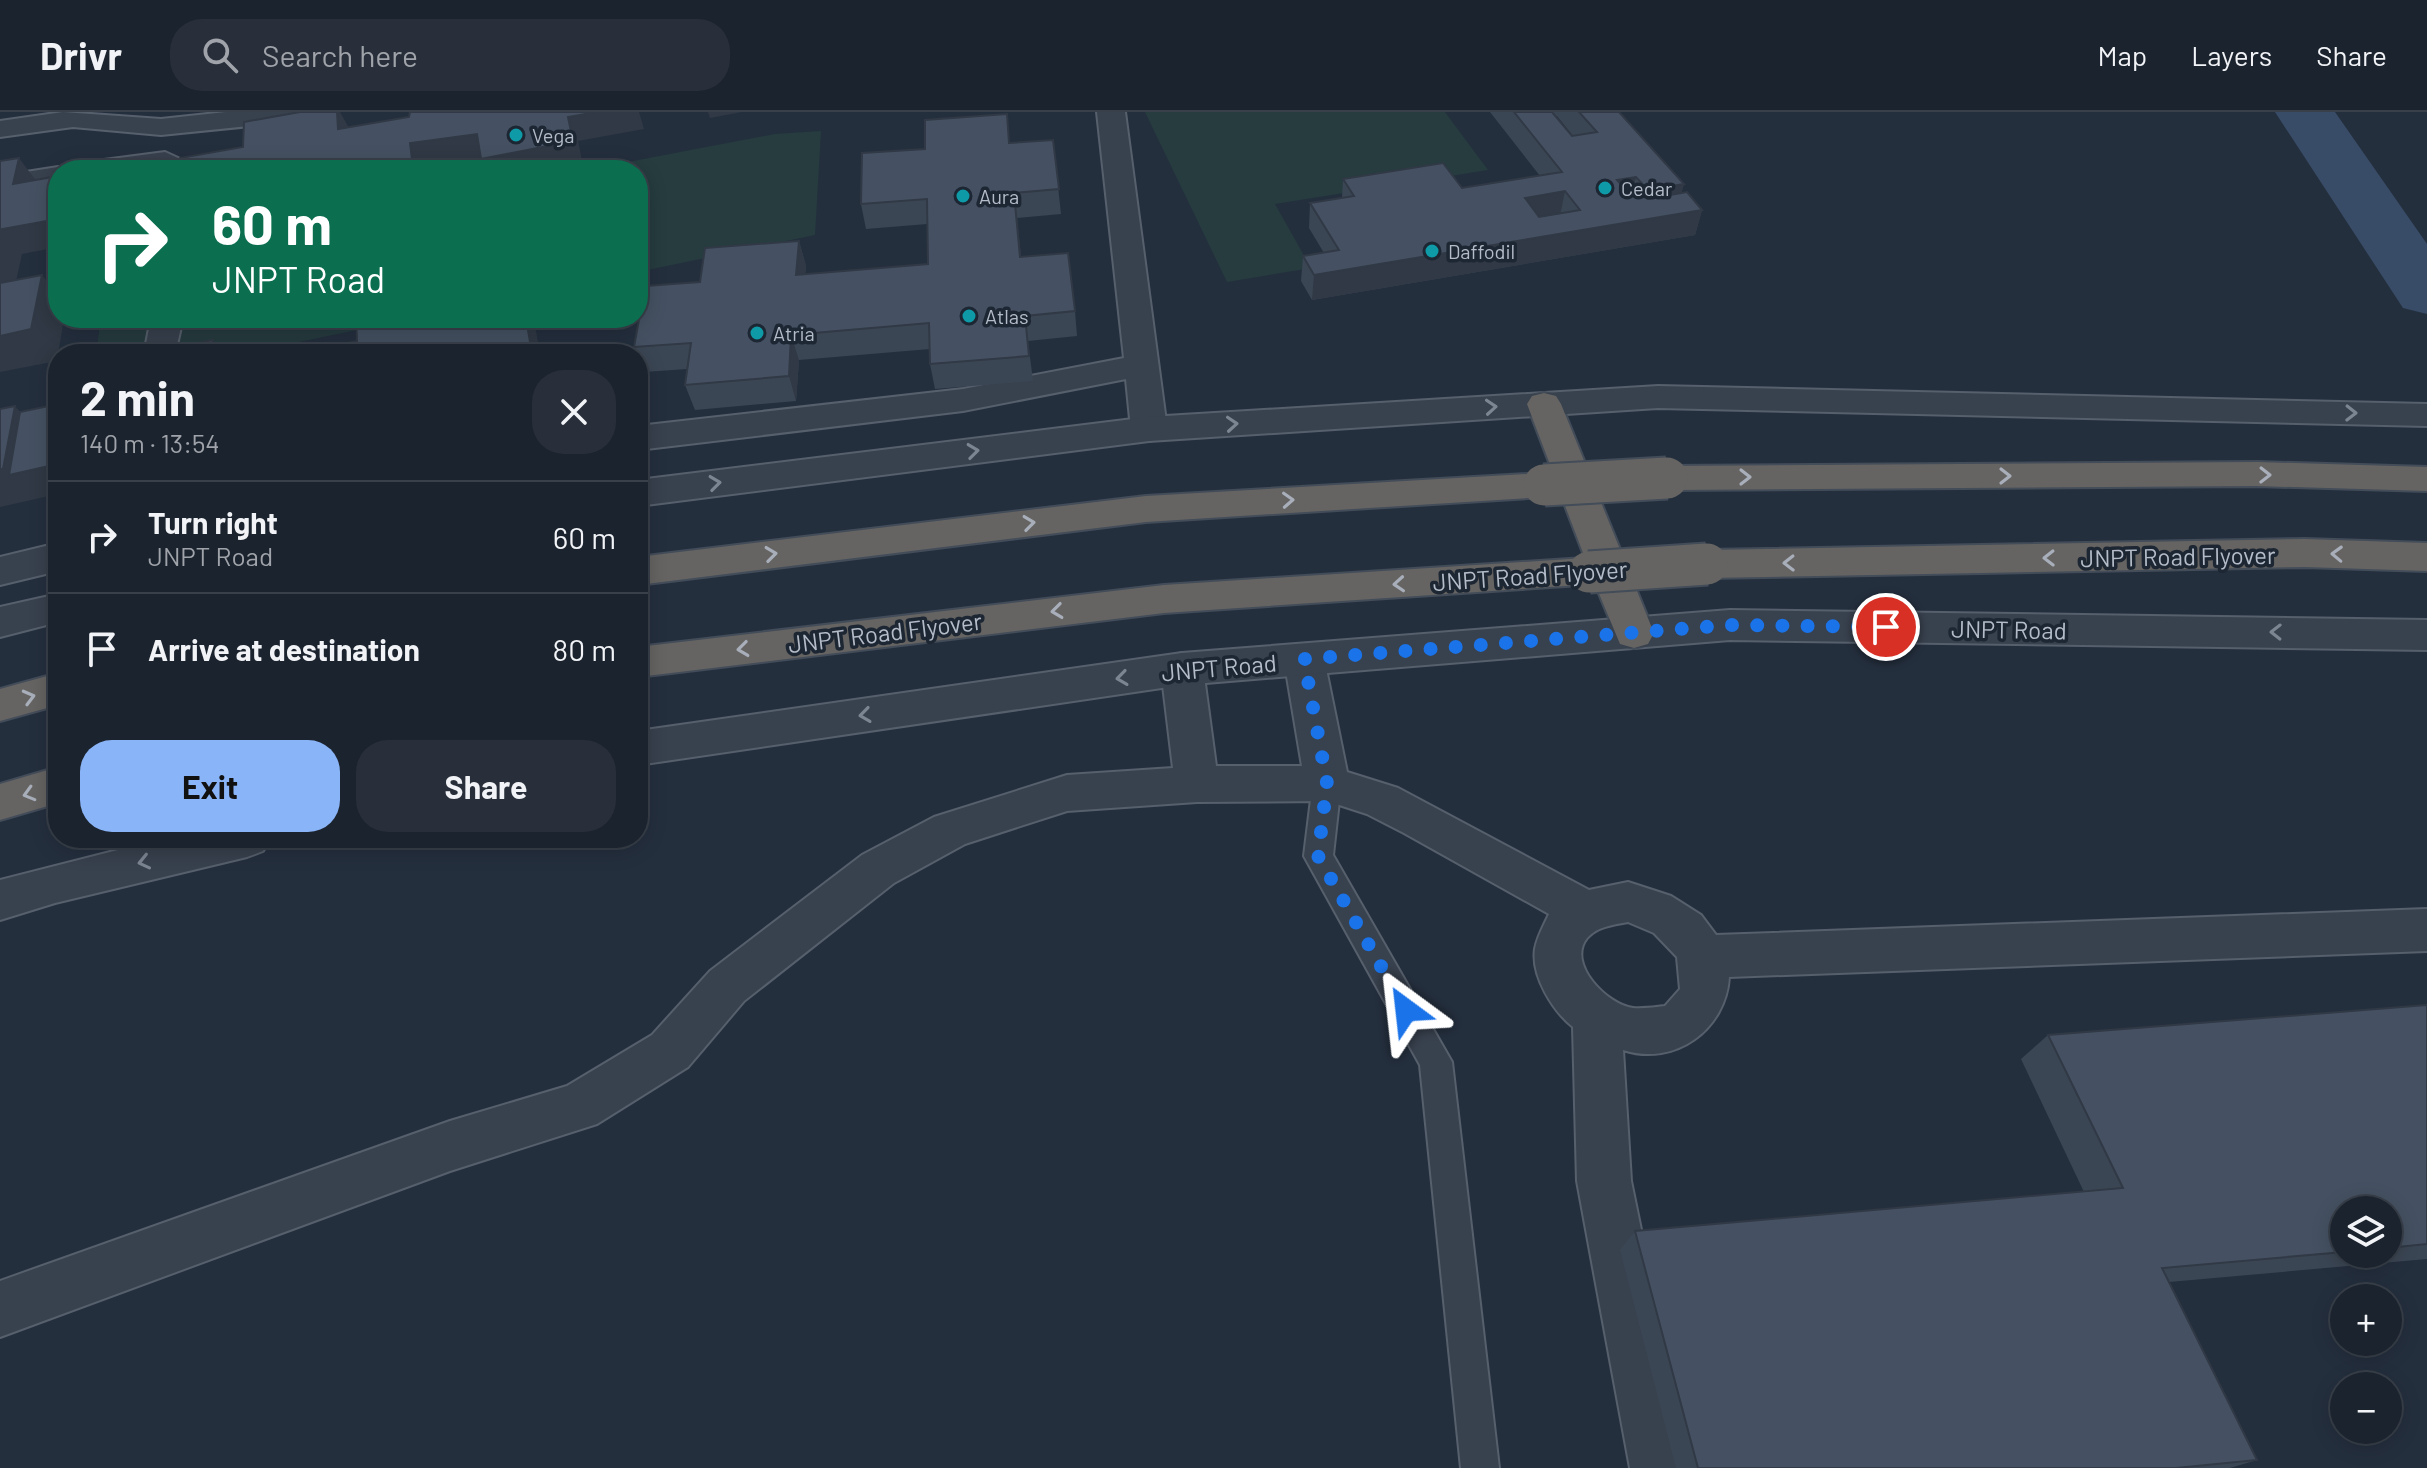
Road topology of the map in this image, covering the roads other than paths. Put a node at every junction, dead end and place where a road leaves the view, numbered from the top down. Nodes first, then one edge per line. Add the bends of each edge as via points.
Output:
1 (309, 112) edge
2 (1111, 112) edge
3 (101, 122) junction
4 (0, 129) edge
5 (0, 151) edge
6 (48, 178) edge
7 (0, 185) edge
8 (1142, 365) junction
9 (1544, 404) junction
10 (2427, 415) edge
11 (1149, 429) junction
12 (648, 437) edge
13 (2427, 479) edge
14 (648, 492) edge
15 (2421, 557) edge
16 (48, 559) edge
17 (648, 570) edge
18 (0, 571) edge
19 (48, 610) edge
20 (0, 622) edge
21 (1634, 633) junction
22 (2427, 635) edge
23 (1304, 659) junction
24 (648, 661) edge
25 (1182, 669) junction
26 (48, 692) edge
27 (0, 705) edge
28 (648, 747) edge
29 (1327, 783) junction
30 (1197, 784) junction
31 (48, 788) edge
32 (0, 802) edge
33 (204, 848) edge
34 (0, 900) edge
35 (1584, 910) junction
36 (2427, 930) edge
37 (1703, 957) junction
38 (1597, 1018) junction
39 (0, 1309) edge
40 (1480, 1468) edge
41 (1660, 1468) edge

1 - 3 street via 161,127
2 - 8 street
3 - 4 street via 73,119
3 - 5 street
6 - 7 street
8 - 11 street
8 - 12 street via 963,400
9 -> 10 street via 1658,397
11 -> 9 street
9 - 21 highway
14 -> 11 street
17 -> 13 highway, bridge via 1146,509 1667,478
15 -> 24 highway, JNPT Road Flyover, bridge via 2305,553 1707,564 1164,599
16 - 18 street
19 - 20 street
22 -> 21 street, JNPT Road via 1730,625
21 - 23 street, JNPT Road
23 - 25 street, JNPT Road
23 - 29 street
25 -> 28 street, JNPT Road
25 - 30 street
27 -> 26 highway
29 - 30 street
29 - 35 street via 1382,801
29 - 40 lane via 1318,856 1436,1062
30 - 39 street via 1067,793 950,830 878,869 727,986 670,1051 579,1107 450,1146
31 -> 32 highway
33 -> 34 street
35 - 37 street via 1616,902 1652,908 1674,920
35 - 38 street via 1559,940 1557,961 1577,1002
36 - 37 street
37 - 38 street via 1707,979 1702,999 1690,1016 1671,1027 1647,1032 1621,1029
38 - 41 street via 1604,1181

